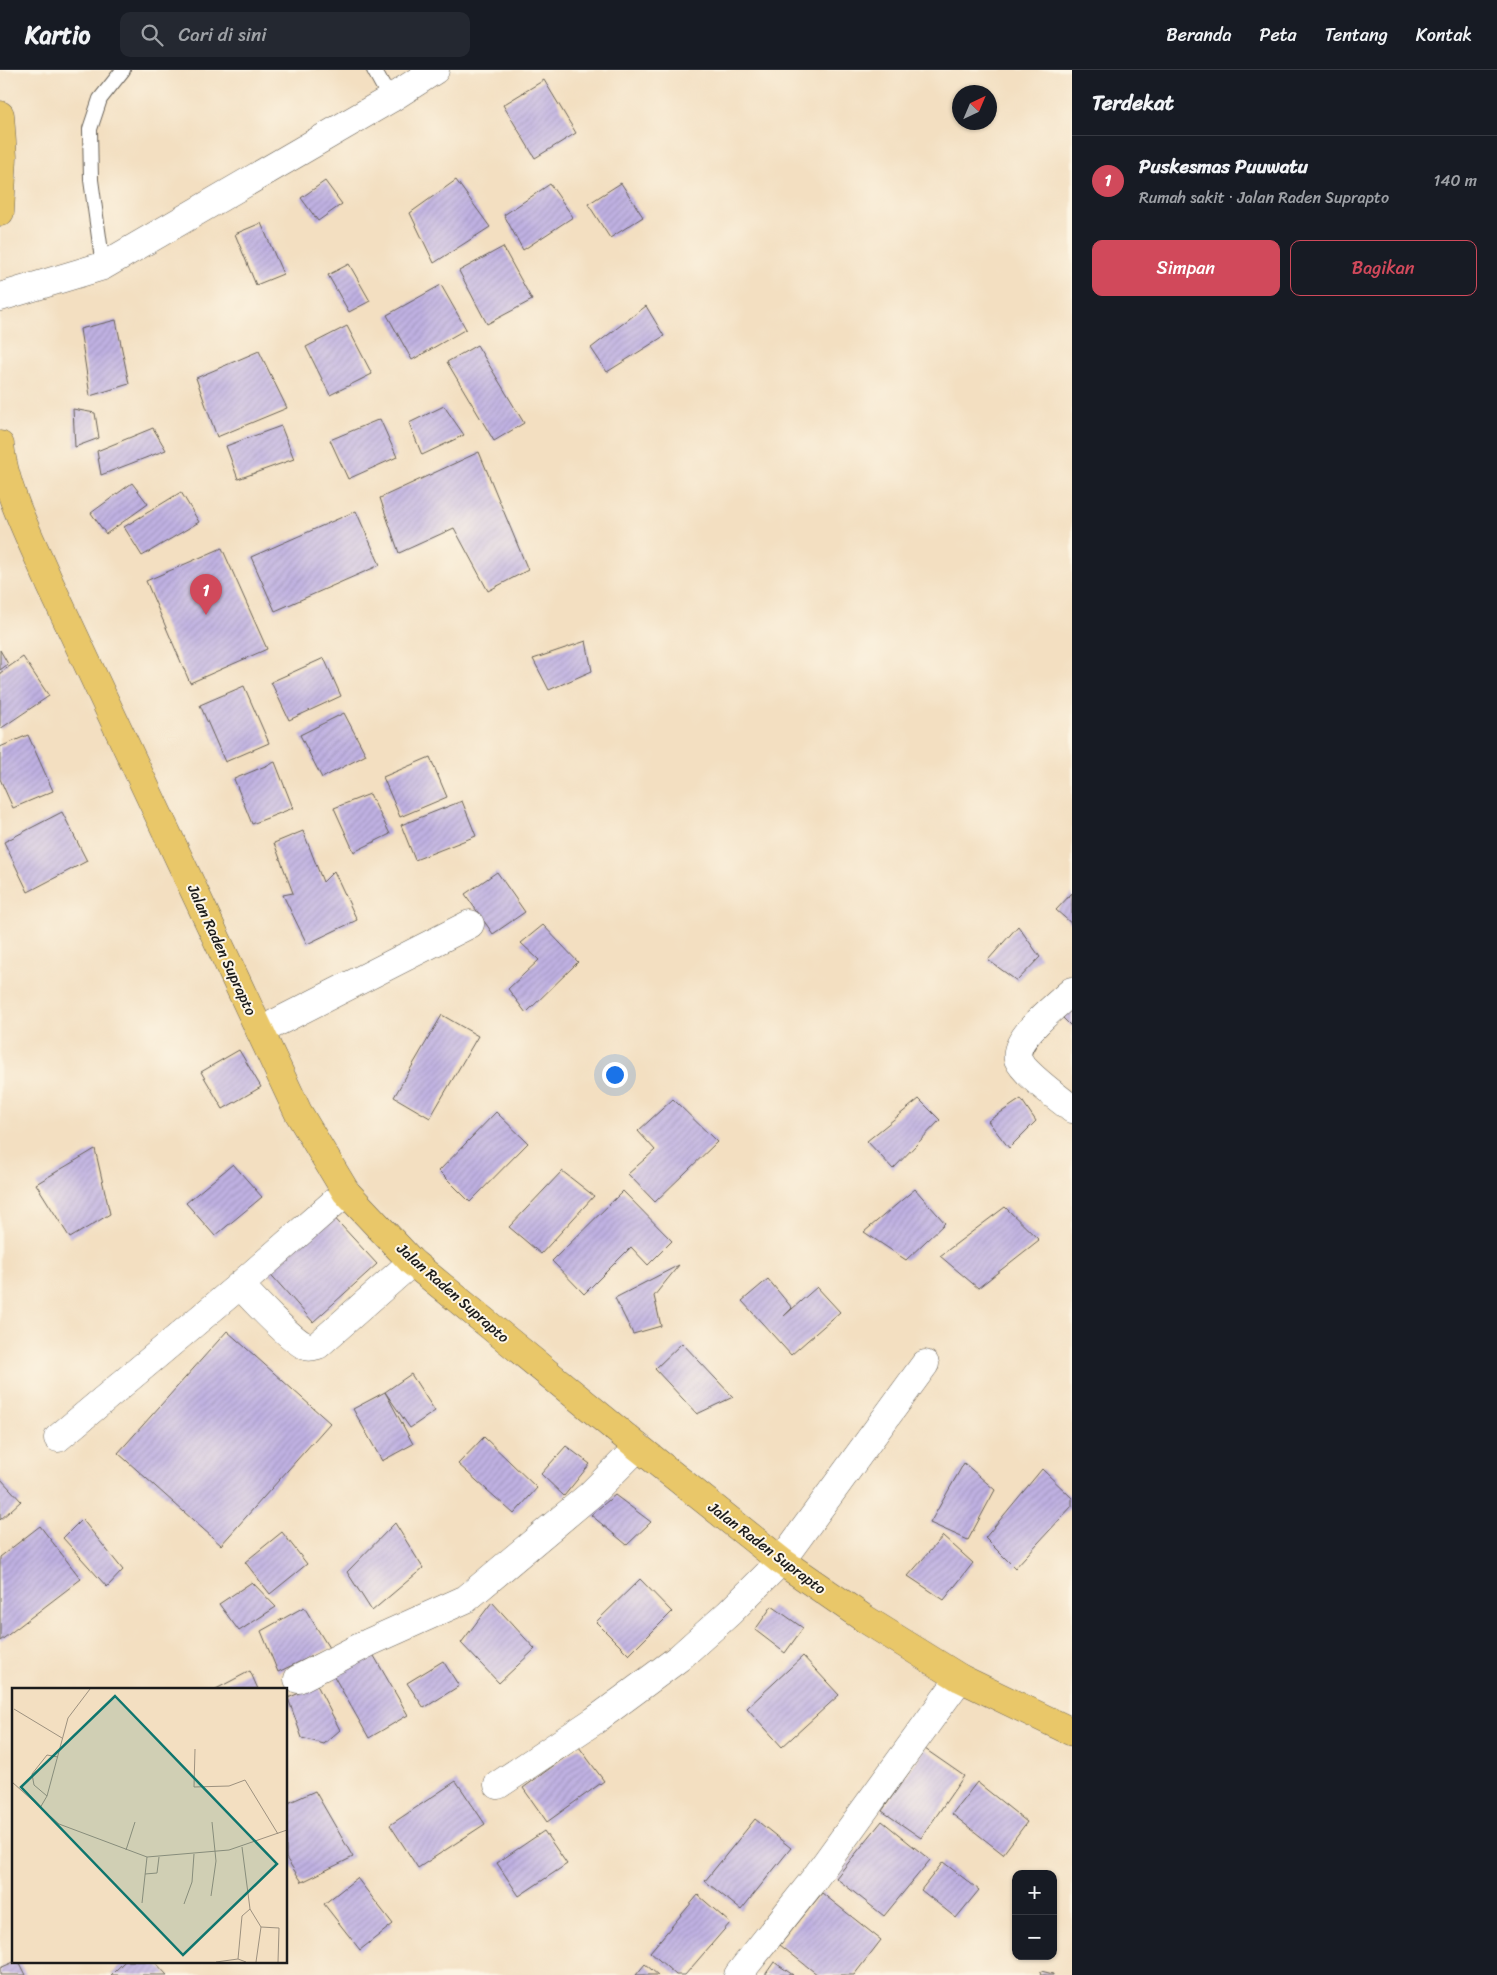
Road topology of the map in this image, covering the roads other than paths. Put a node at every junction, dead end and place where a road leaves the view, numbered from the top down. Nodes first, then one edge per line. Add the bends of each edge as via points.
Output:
1 (123, 70) edge
2 (374, 70) edge
3 (434, 70) edge
4 (390, 99) junction
5 (0, 114) edge
6 (0, 212) edge
7 (102, 266) junction
8 (0, 297) edge
9 (0, 445) edge
10 (470, 924) dead end
11 (1072, 991) edge
12 (260, 1031) junction
13 (1072, 1109) edge
14 (346, 1192) junction
15 (412, 1262) junction
16 (240, 1285) junction
17 (925, 1364) dead end
18 (58, 1438) dead end
19 (638, 1447) junction
20 (781, 1561) junction
21 (960, 1678) junction
22 (298, 1679) dead end
23 (1072, 1732) edge
24 (498, 1785) dead end
25 (738, 1975) edge

1 - 7 lane via 100,99 90,128 91,180
2 - 4 lane
3 - 4 street
4 - 7 street
5 - 6 highway via 3,157
7 - 8 street
9 - 12 highway, Jalan Raden Suprapto via 16,504 50,584
10 - 12 street
11 - 13 street via 1032,1028 1018,1046 1018,1057 1025,1069
12 - 14 highway, Jalan Raden Suprapto via 298,1112
14 - 15 highway, Jalan Raden Suprapto
14 - 16 street
15 - 16 street via 318,1346 312,1347 295,1339
15 - 19 highway, Jalan Raden Suprapto
16 - 18 street
17 - 20 street
19 - 20 highway, Jalan Raden Suprapto
19 - 22 street via 590,1495 466,1599
20 - 21 highway, Jalan Raden Suprapto via 865,1619
20 - 24 street via 679,1658
21 - 23 highway, Jalan Raden Suprapto
21 - 25 street via 812,1882

